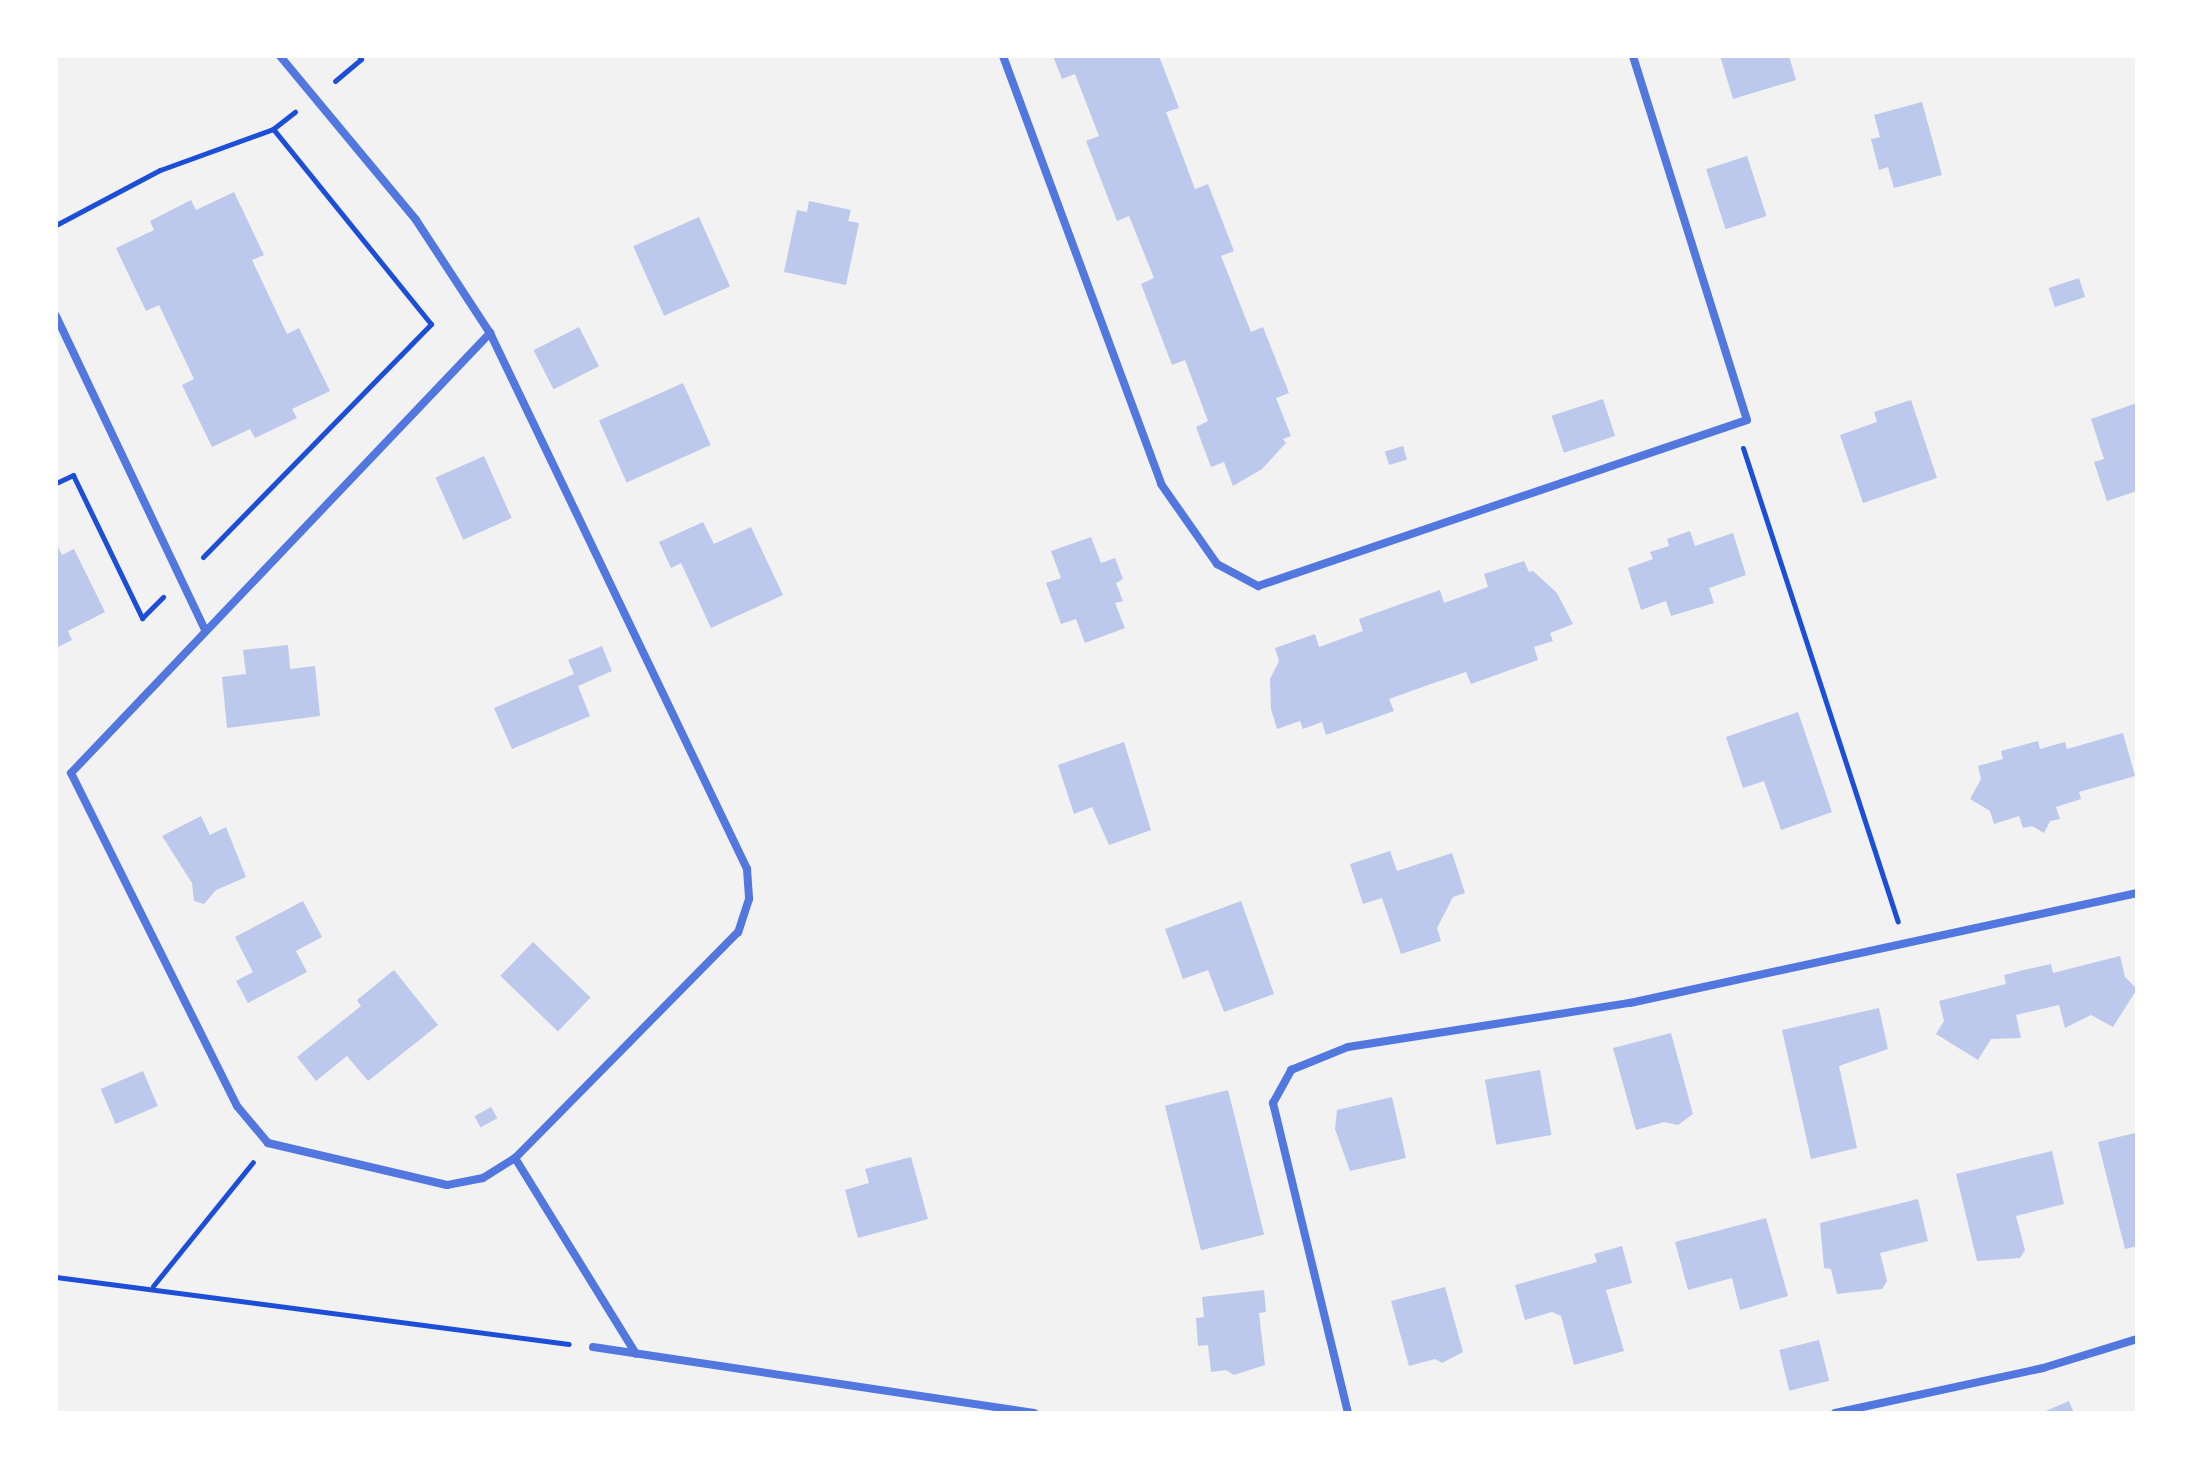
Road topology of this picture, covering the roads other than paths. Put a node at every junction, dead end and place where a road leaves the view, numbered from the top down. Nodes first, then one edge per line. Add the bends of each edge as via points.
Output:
1 (280, 56) edge
2 (1003, 56) edge
3 (1633, 56) edge
4 (56, 316) edge
5 (490, 333) junction
6 (205, 630) junction
7 (2137, 893) edge
8 (515, 1158) junction
9 (2137, 1339) edge
10 (593, 1347) road end
11 (636, 1354) junction
12 (1034, 1413) edge
13 (1348, 1413) edge
14 (1835, 1413) edge

1 - 5 street via 416,220
2 - 3 street via 1161,484 1217,564 1258,586 1747,420
4 - 6 street
5 - 6 street
5 - 8 street via 737,842 747,869 749,899 738,932
6 - 8 street via 71,773 237,1106 268,1143 447,1185 483,1178
7 - 13 street via 1630,1003 1348,1047 1291,1070 1273,1103
8 - 11 street
9 - 14 street via 2043,1368
10 - 11 street
11 - 12 street

